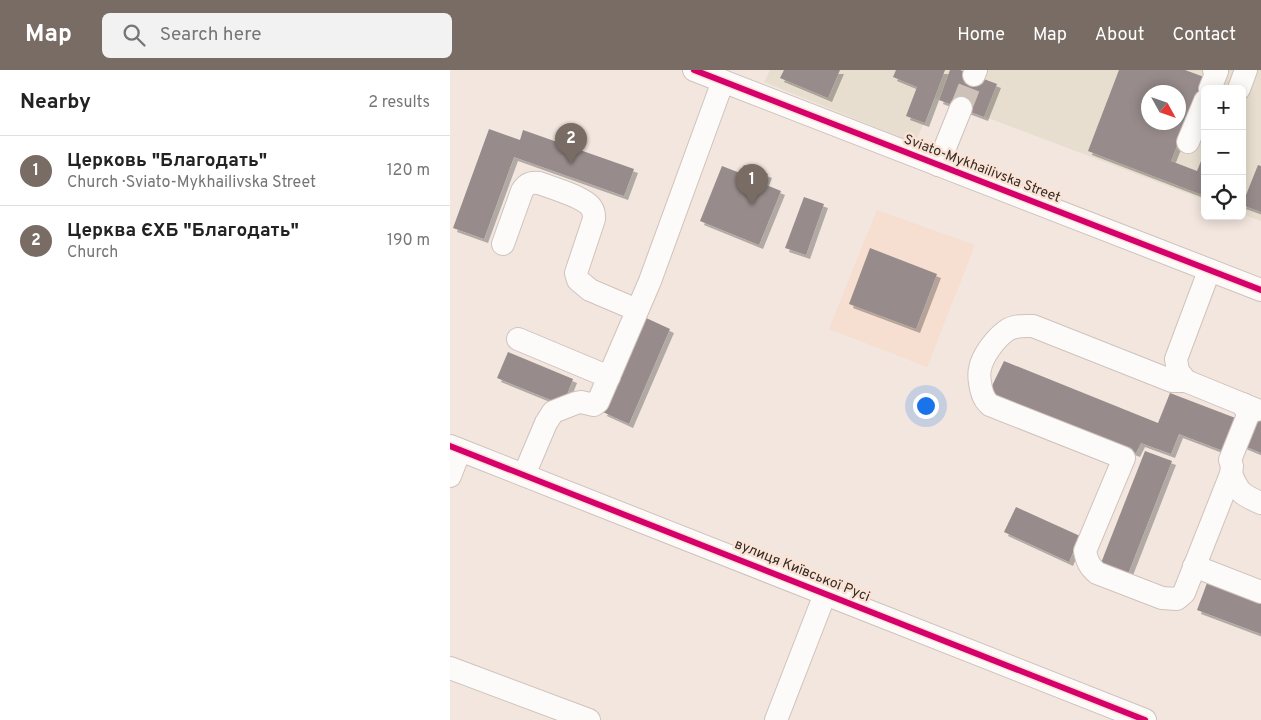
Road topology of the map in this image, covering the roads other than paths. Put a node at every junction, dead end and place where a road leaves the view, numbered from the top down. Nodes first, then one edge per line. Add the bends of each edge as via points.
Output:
1 (694, 70) edge
2 (1214, 70) edge
3 (1246, 70) edge
4 (724, 81) junction
5 (1211, 85) edge
6 (1240, 85) edge
7 (961, 108) tunnel mouth
8 (1201, 111) edge
9 (1188, 142) dead end
10 (938, 165) junction
11 (502, 244) dead end
12 (1209, 271) junction
13 (1261, 290) edge
14 (637, 310) junction
15 (518, 339) dead end
16 (609, 377) junction
17 (1186, 381) junction
18 (1252, 408) edge
19 (455, 448) edge
20 (1231, 474) junction
21 (524, 475) junction
22 (450, 476) edge
23 (1261, 503) edge
24 (1194, 566) junction
25 (1261, 592) edge
26 (825, 594) junction
27 (450, 668) edge
28 (589, 720) edge
29 (776, 720) edge
30 (1145, 720) edge

1 - 4 street, Sviato-Mykhailivska Street
2 - 5 street
3 - 6 street
4 - 10 street, Sviato-Mykhailivska Street
4 - 14 street
7 - 10 street
8 - 9 street
10 - 12 street, Sviato-Mykhailivska Street
11 - 14 street via 525,186 539,183 582,200 590,206 594,219 576,273 578,280 590,290
12 - 13 street, Sviato-Mykhailivska Street
12 - 17 street via 1176,360 1178,371
14 - 16 street
15 - 16 street
16 - 21 street via 594,405 581,402 553,412
17 - 18 street
17 - 24 street via 1172,381 1033,326 1018,326 1006,331 985,355 980,369 980,385 984,399 990,405 1124,458 1085,551 1090,567 1162,598 1177,599 1184,593
18 - 20 street via 1230,460
19 - 21 street, вулиця Київської Русі
19 - 22 street
20 - 23 street via 1245,496
20 - 24 street
21 - 26 street, вулиця Київської Русі
24 - 25 street
26 - 29 street
26 - 30 street, вулиця Київської Русі
27 - 28 street

